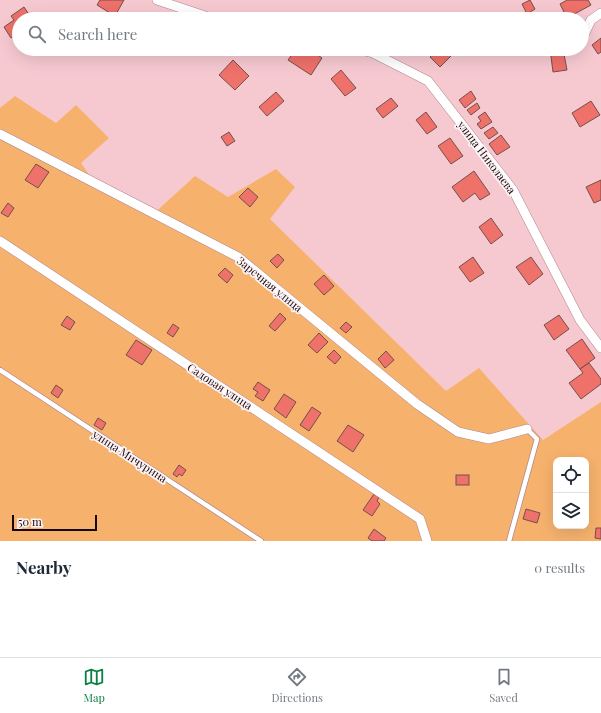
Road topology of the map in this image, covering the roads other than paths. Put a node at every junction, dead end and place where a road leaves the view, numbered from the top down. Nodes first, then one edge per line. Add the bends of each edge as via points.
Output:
1 (157, 0) edge
2 (193, 12) edge
3 (601, 13) edge
4 (589, 24) edge
5 (379, 56) edge
6 (0, 134) edge
7 (0, 241) edge
8 (601, 348) edge
9 (0, 370) edge
10 (526, 429) joint
11 (261, 541) edge
12 (427, 541) edge
13 (509, 541) edge

1 - 2 street
3 - 4 street
5 - 8 street, улица Николаева via 428,81 513,190 580,320
6 - 10 street, Заречная улица via 238,257 417,404 458,432 489,439
7 - 12 street, Садовая улица via 420,518
9 - 11 lane, улица Мичурина
10 - 13 lane via 538,439

